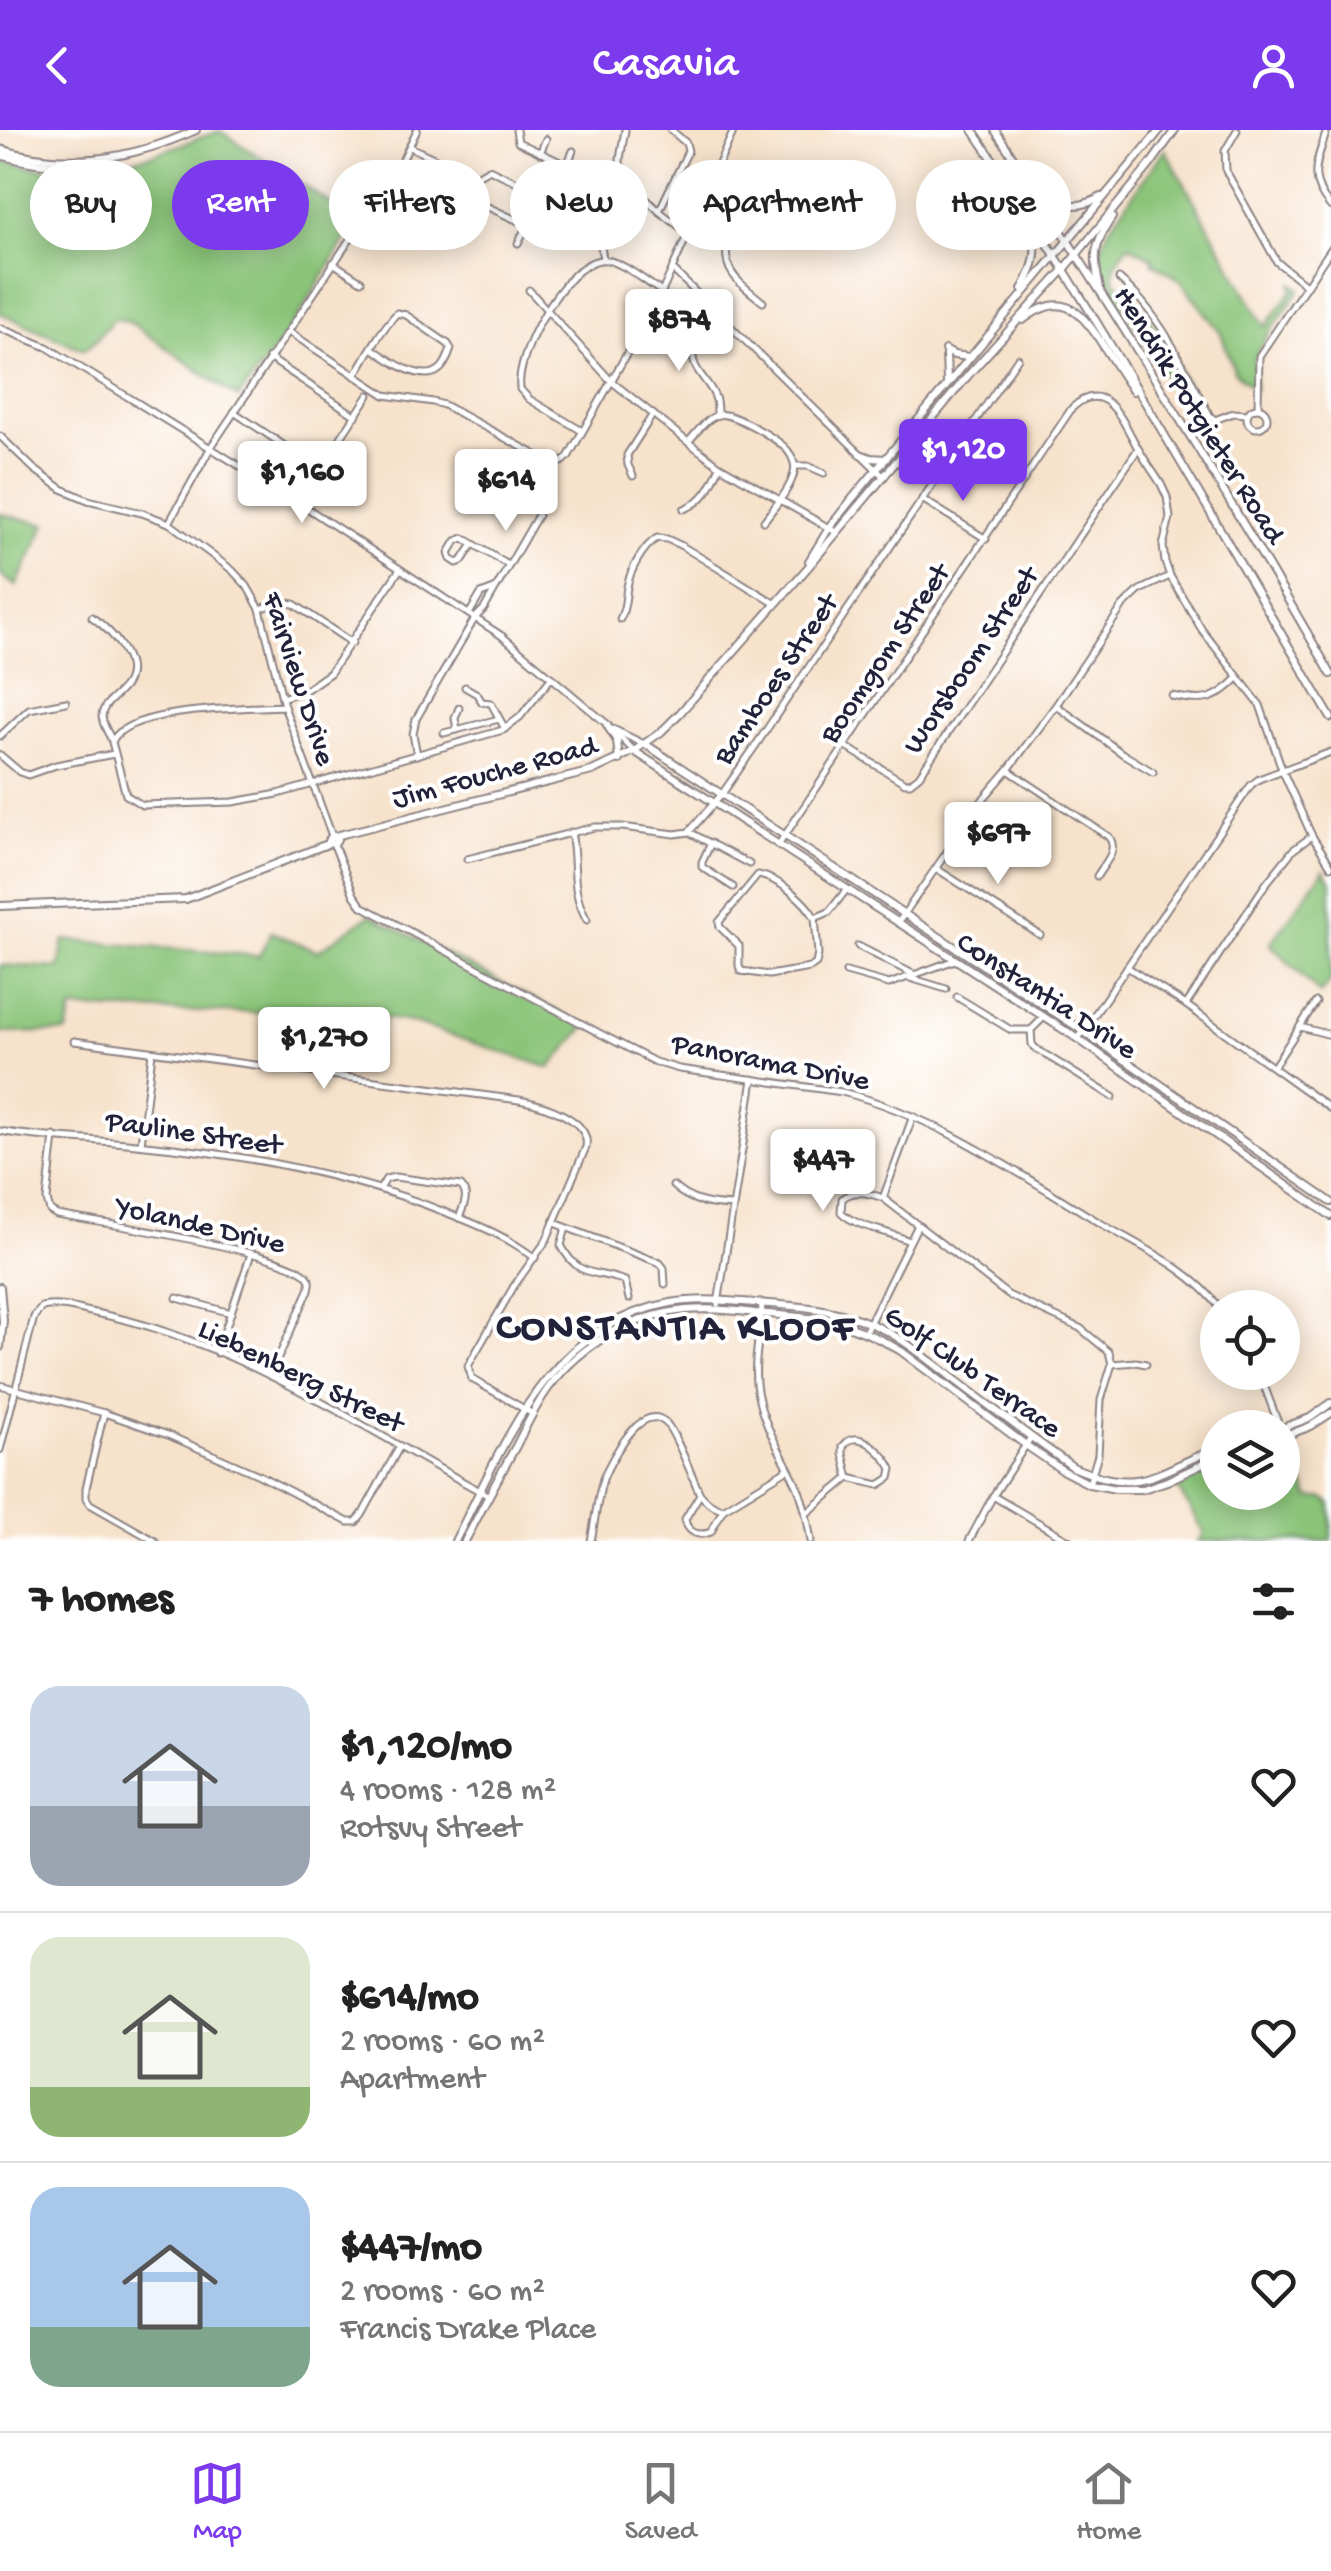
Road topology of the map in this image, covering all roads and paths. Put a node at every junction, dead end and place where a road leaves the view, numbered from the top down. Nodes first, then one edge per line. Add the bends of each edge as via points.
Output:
1 (196, 130) edge
2 (417, 130) edge
3 (516, 130) edge
4 (625, 130) edge
5 (671, 130) edge
6 (734, 130) edge
7 (974, 130) edge
8 (995, 130) edge
9 (1160, 130) edge
10 (1175, 130) edge
11 (1237, 130) edge
12 (1327, 130) edge
13 (546, 139) dead end
14 (410, 147) junction
15 (572, 151) dead end
16 (0, 152) edge
17 (540, 153) junction
18 (437, 160) edge
19 (555, 160) edge
20 (568, 160) edge
21 (721, 160) edge
22 (994, 160) edge
23 (1015, 160) edge
24 (1104, 195) junction
25 (1120, 203) junction
26 (1071, 204) edge
27 (1331, 208) edge
28 (659, 211) junction
29 (668, 218) edge
30 (1071, 237) edge
31 (1071, 246) edge
32 (1331, 248) edge
33 (602, 250) edge
34 (682, 250) edge
35 (725, 250) edge
36 (1036, 250) edge
37 (1051, 250) edge
38 (1061, 250) edge
39 (1076, 254) junction
40 (1055, 257) junction
41 (603, 259) junction
42 (333, 263) junction
43 (673, 270) junction
44 (1064, 270) junction
45 (1120, 280) dead end
46 (361, 281) dead end
47 (1306, 285) junction
48 (529, 290) dead end
49 (662, 292) junction
50 (1102, 296) junction
51 (763, 302) dead end
52 (1014, 303) junction
53 (548, 310) junction
54 (0, 328) edge
55 (289, 332) junction
56 (1000, 340) junction
57 (372, 348) junction
58 (692, 351) dead end
59 (969, 357) junction
60 (269, 358) junction
61 (1018, 358) dead end
62 (354, 376) junction
63 (611, 381) junction
64 (947, 384) junction
65 (369, 396) dead end
66 (1258, 408) junction
67 (234, 412) junction
68 (653, 414) junction
69 (1247, 414) junction
70 (717, 415) junction
71 (356, 416) junction
72 (1152, 416) junction
73 (582, 430) junction
74 (0, 436) edge
75 (340, 439) dead end
76 (688, 442) junction
77 (210, 447) junction
78 (1138, 449) junction
79 (332, 450) dead end
80 (860, 454) junction
81 (886, 459) junction
82 (720, 466) junction
83 (795, 466) junction
84 (319, 469) junction
85 (877, 469) junction
86 (824, 474) dead end
87 (633, 476) dead end
88 (884, 477) junction
89 (502, 485) dead end
90 (304, 491) dead end
91 (922, 499) junction
92 (778, 501) junction
93 (684, 509) dead end
94 (764, 521) dead end
95 (169, 522) junction
96 (833, 530) junction
97 (986, 539) junction
98 (474, 544) junction
99 (508, 565) junction
100 (400, 569) junction
101 (1170, 576) junction
102 (776, 604) junction
103 (260, 609) junction
104 (472, 616) junction
105 (92, 617) dead end
106 (620, 619) dead end
107 (352, 643) junction
108 (1331, 672) edge
109 (552, 677) junction
110 (1238, 678) junction
111 (465, 687) dead end
112 (1172, 696) dead end
113 (66, 702) dead end
114 (284, 702) junction
115 (1056, 705) junction
116 (459, 708) dead end
117 (1331, 718) edge
118 (499, 719) junction
119 (609, 726) junction
120 (505, 729) junction
121 (456, 730) junction
122 (444, 734) dead end
123 (0, 736) edge
124 (112, 742) junction
125 (645, 744) junction
126 (847, 747) junction
127 (634, 751) junction
128 (1331, 752) edge
129 (114, 754) junction
130 (417, 755) junction
131 (0, 756) edge
132 (618, 760) junction
133 (1008, 770) junction
134 (1154, 772) dead end
135 (1282, 772) junction
136 (312, 784) junction
137 (722, 794) junction
138 (715, 803) junction
139 (978, 807) junction
140 (1013, 827) dead end
141 (572, 832) junction
142 (689, 832) junction
143 (786, 836) junction
144 (1312, 836) junction
145 (333, 840) junction
146 (711, 844) junction
147 (779, 844) junction
148 (467, 858) dead end
149 (749, 864) dead end
150 (1331, 866) edge
151 (936, 868) junction
152 (1097, 876) dead end
153 (732, 887) dead end
154 (847, 889) junction
155 (0, 904) edge
156 (904, 915) junction
157 (814, 918) junction
158 (587, 920) dead end
159 (898, 923) junction
160 (1040, 935) dead end
161 (858, 946) dead end
162 (956, 960) junction
163 (1126, 968) junction
164 (846, 972) dead end
165 (911, 976) junction
166 (946, 989) dead end
167 (957, 997) dead end
168 (1316, 1002) dead end
169 (1186, 1005) junction
170 (1044, 1017) junction
171 (1300, 1027) junction
172 (1032, 1030) junction
173 (1083, 1031) junction
174 (1331, 1035) edge
175 (1078, 1039) junction
176 (74, 1041) dead end
177 (152, 1052) junction
178 (1273, 1068) junction
179 (753, 1080) junction
180 (1113, 1097) dead end
181 (1331, 1109) edge
182 (913, 1116) junction
183 (0, 1131) edge
184 (54, 1136) junction
185 (140, 1144) junction
186 (673, 1186) dead end
187 (380, 1188) junction
188 (883, 1198) junction
189 (1331, 1202) edge
190 (733, 1206) junction
191 (1331, 1216) edge
192 (459, 1218) junction
193 (554, 1223) junction
194 (918, 1226) junction
195 (566, 1228) junction
196 (909, 1241) junction
197 (250, 1254) junction
198 (535, 1258) junction
199 (665, 1284) dead end
200 (0, 1287) edge
201 (1206, 1290) edge
202 (176, 1298) dead end
203 (628, 1299) dead end
204 (762, 1303) junction
205 (718, 1305) junction
206 (762, 1313) junction
207 (231, 1314) junction
208 (870, 1323) junction
209 (865, 1332) junction
210 (0, 1346) edge
211 (218, 1353) junction
212 (1112, 1364) junction
213 (1146, 1364) dead end
214 (270, 1376) junction
215 (0, 1385) edge
216 (16, 1389) junction
217 (1331, 1404) edge
218 (525, 1409) junction
219 (104, 1412) junction
220 (533, 1414) junction
221 (1331, 1414) edge
222 (1300, 1423) edge
223 (1300, 1428) edge
224 (1029, 1442) junction
225 (400, 1446) junction
226 (0, 1450) edge
227 (1200, 1457) edge
228 (1200, 1465) edge
229 (788, 1469) junction
230 (849, 1478) junction
231 (1091, 1480) junction
232 (480, 1491) junction
233 (700, 1494) junction
234 (489, 1496) junction
235 (993, 1496) junction
236 (723, 1509) junction
237 (806, 1513) junction
238 (155, 1541) edge
239 (455, 1541) edge
240 (465, 1541) edge
241 (592, 1541) edge
242 (810, 1541) edge
243 (968, 1541) edge
244 (1070, 1541) edge

1 - 16 street via 97,160
2 - 14 street
3 - 17 street via 518,142
4 - 28 street via 620,175
5 - 28 street via 688,151
6 - 21 street
7 - 22 street
8 - 23 street, Hendrik Potgieter Road
9 - 24 street, Jim Fouche Road
10 - 25 street, Jim Fouche Road
11 - 47 street via 1226,151 1226,171 1277,262
12 - 27 street via 1316,183
13 - 17 street
14 - 18 street
14 - 42 street
15 - 20 street
17 - 19 street
24 - 26 street
24 - 30 street, Jim Fouche Road
25 - 39 street, Jim Fouche Road
25 - 50 street via 1095,251
28 - 29 street
31 - 39 street, Hendrik Potgieter Road
32 - 47 street
33 - 41 street
34 - 43 street
35 - 51 street via 732,274
36 - 52 street
37 - 40 street
38 - 40 street, Jim Fouche Road
39 - 44 street, Jim Fouche Road
39 - 50 street, Hendrik Potgieter Road
40 - 44 street, Hendrik Potgieter Road
40 - 52 street, Jim Fouche Road
41 - 49 street
41 - 53 street via 584,267
42 - 46 street
42 - 55 street
43 - 49 street
43 - 80 street
44 - 56 street, Jim Fouche Road
44 - 72 street, Hendrik Potgieter Road
45 - 69 street via 1150,310 1210,416
47 - 66 street via 1260,356
48 - 53 street
49 - 63 street
50 - 108 street, Hendrik Potgieter Road
52 - 59 street, Jim Fouche Road
53 - 63 street
53 - 73 street via 520,389
54 - 77 street via 47,347
55 - 60 street
55 - 62 street
56 - 72 street via 1040,308 1078,311
56 - 88 street, Jim Fouche Road
57 - 57 street via 400,312 451,349 432,373 409,372
57 - 62 street
58 - 70 street
59 - 64 street, Jim Fouche Road
59 - 64 street via 945,351
60 - 67 street
60 - 71 street
61 - 91 street, Bamboes Street
62 - 73 street via 393,398 444,405 554,464 568,458
63 - 68 street
63 - 73 street
64 - 81 street, Jim Fouche Road
65 - 71 street
66 - 69 street
66 - 69 street via 1266,416 1262,426 1250,426
67 - 77 street
67 - 84 street
68 - 76 street
68 - 87 street via 627,455
70 - 76 street
70 - 83 street via 778,442
71 - 75 street
72 - 117 street, Hendrik Potgieter Road
74 - 95 street, Fairview Drive via 62,489
76 - 82 street
77 - 95 street
77 - 100 street
78 - 97 street, Boomgom Street via 1113,406 1088,397 1072,408
78 - 101 street via 1166,497 1170,517 1163,546
78 - 126 street, Worsboom Street via 913,781 900,781
79 - 84 street
80 - 81 street
80 - 85 street
81 - 85 street, Jim Fouche Road
82 - 92 street
82 - 93 street via 704,496
83 - 86 street
83 - 92 street
84 - 90 street
85 - 88 street
85 - 96 street, Jim Fouche Road
88 - 96 street, Jim Fouche Road
89 - 99 street via 538,507
91 - 97 street
91 - 137 street, Bamboes Street
92 - 94 street
92 - 96 street
95 - 103 street, Fairview Drive via 232,570
96 - 102 street, Jim Fouche Road
97 - 126 street, Boomgom Street
98 - 98 street via 456,541 450,559 462,561
98 - 99 street
99 - 104 street
100 - 104 street
100 - 107 street
101 - 110 street
101 - 115 street via 1123,606
102 - 106 street via 682,546 657,538 631,575
102 - 125 street, Jim Fouche Road
103 - 107 street via 294,604
103 - 114 street, Fairview Drive
104 - 109 street
104 - 130 street via 416,719
105 - 124 street via 114,636 128,664 125,686 103,712
107 - 114 street via 330,673
109 - 119 street
109 - 120 street
110 - 112 street via 1210,700
110 - 135 street via 1260,705
111 - 118 street via 491,703
113 - 123 street via 29,710
114 - 124 street via 125,726
114 - 136 street, Fairview Drive
115 - 133 street
115 - 134 street
116 - 121 street
118 - 120 street
118 - 121 street
119 - 125 street
119 - 127 street
119 - 132 street
120 - 130 street
121 - 122 street
124 - 129 street
125 - 127 street, Jim Fouche Road
125 - 137 street, Constantia Drive
126 - 143 street, Boomgom Street
127 - 132 street, Jim Fouche Road
127 - 138 street, Constantia Drive
128 - 135 street
129 - 131 street via 28,775
129 - 136 street via 126,795 142,805 232,802
130 - 136 street
132 - 145 street, Jim Fouche Road
133 - 139 street
133 - 152 street via 1109,836 1113,850
135 - 144 street
135 - 163 street via 1251,785
136 - 145 street, Fairview Drive
137 - 138 street, Bamboes Street
137 - 143 street, Constantia Drive
138 - 142 street, Bamboes Street
138 - 147 street, Constantia Drive
139 - 140 street
139 - 151 street
141 - 142 street
141 - 148 street
141 - 158 street via 574,884
142 - 146 street
143 - 147 street, Boomgom Street
143 - 156 street, Constantia Drive
144 - 150 street
144 - 169 street via 1265,885
145 - 155 street, Jim Fouche Road via 178,901
145 - 179 street, Panorama Drive via 354,895 376,914 656,1062
146 - 149 street
146 - 153 street via 702,867
147 - 154 street, Constantia Drive
151 - 156 street
151 - 160 street
154 - 157 street via 830,912
154 - 159 street, Constantia Drive
156 - 159 street
156 - 173 street, Constantia Drive
157 - 157 street via 763,874 719,922 739,946 741,971 769,975 816,964
159 - 162 street, Constantia Drive
161 - 165 street
162 - 165 street
162 - 170 street, Constantia Drive
163 - 169 street
163 - 173 street
164 - 165 street via 886,984
165 - 166 street
167 - 172 street via 1011,1030
168 - 171 street
169 - 178 street
170 - 172 street
170 - 175 street, Constantia Drive
171 - 174 street
171 - 178 street
172 - 180 street via 1035,1048
173 - 175 street
173 - 189 street, Constantia Drive
175 - 191 street, Constantia Drive
176 - 177 street
177 - 185 street
177 - 193 street via 551,1108 588,1136
178 - 181 street
179 - 182 street, Panorama Drive via 842,1092
179 - 190 street
182 - 188 street
182 - 201 street, Panorama Drive via 1008,1166
183 - 184 street, Pauline Street
184 - 185 street, Pauline Street
184 - 197 street, Yolande Drive via 50,1211
185 - 187 street, Pauline Street via 276,1162
186 - 190 street via 697,1201
187 - 192 street, Pauline Street
187 - 192 street, Pauline Street via 395,1176 461,1186 466,1198
188 - 194 street
188 - 196 street via 850,1193 840,1212
190 - 205 street
192 - 198 street, Pauline Street
193 - 195 street
193 - 198 street
194 - 196 street
194 - 212 street via 1008,1296 1089,1334
195 - 199 street via 660,1263
195 - 203 street via 561,1245 568,1259 592,1274 625,1281
196 - 208 street
197 - 207 street
197 - 214 street, Yolande Drive via 299,1270 311,1284
198 - 218 street via 468,1369 472,1379
200 - 210 street
202 - 207 street
204 - 205 street, Golf Club Terrace
204 - 206 street
204 - 208 street, Golf Club Terrace
205 - 206 street, Golf Club Terrace
205 - 218 street, Golf Club Terrace via 671,1303 618,1320 574,1349
205 - 220 street, Golf Club Terrace via 668,1312 611,1333 563,1370
206 - 209 street, Golf Club Terrace via 831,1320
206 - 229 street via 756,1392
207 - 211 street
208 - 209 street
208 - 224 street, Golf Club Terrace via 904,1341
209 - 224 street, Golf Club Terrace
211 - 214 street, Liebenberg Street
211 - 216 street, Liebenberg Street via 125,1318 42,1307
212 - 213 street
212 - 231 street
214 - 225 street, Liebenberg Street
215 - 216 street
216 - 219 street
216 - 226 street
217 - 222 street
218 - 220 street
218 - 232 street, Golf Club Terrace
219 - 225 street via 204,1449 348,1522 362,1516
219 - 238 street via 86,1498
220 - 234 street, Golf Club Terrace
221 - 223 street
224 - 231 street, Golf Club Terrace via 1062,1470
224 - 235 street
225 - 232 street, Liebenberg Street
227 - 231 street, Golf Club Terrace via 1155,1478
228 - 231 street, Golf Club Terrace via 1143,1489
229 - 236 street
229 - 237 street
230 - 230 street via 878,1485 892,1469 868,1444 850,1439 843,1454
230 - 237 street
232 - 234 street, Liebenberg Street
232 - 239 street, Golf Club Terrace
233 - 236 street
233 - 236 street via 685,1519 696,1534 711,1532
233 - 241 street via 668,1424 643,1421 610,1462
234 - 240 street, Golf Club Terrace
235 - 243 street
235 - 244 street
237 - 242 street

